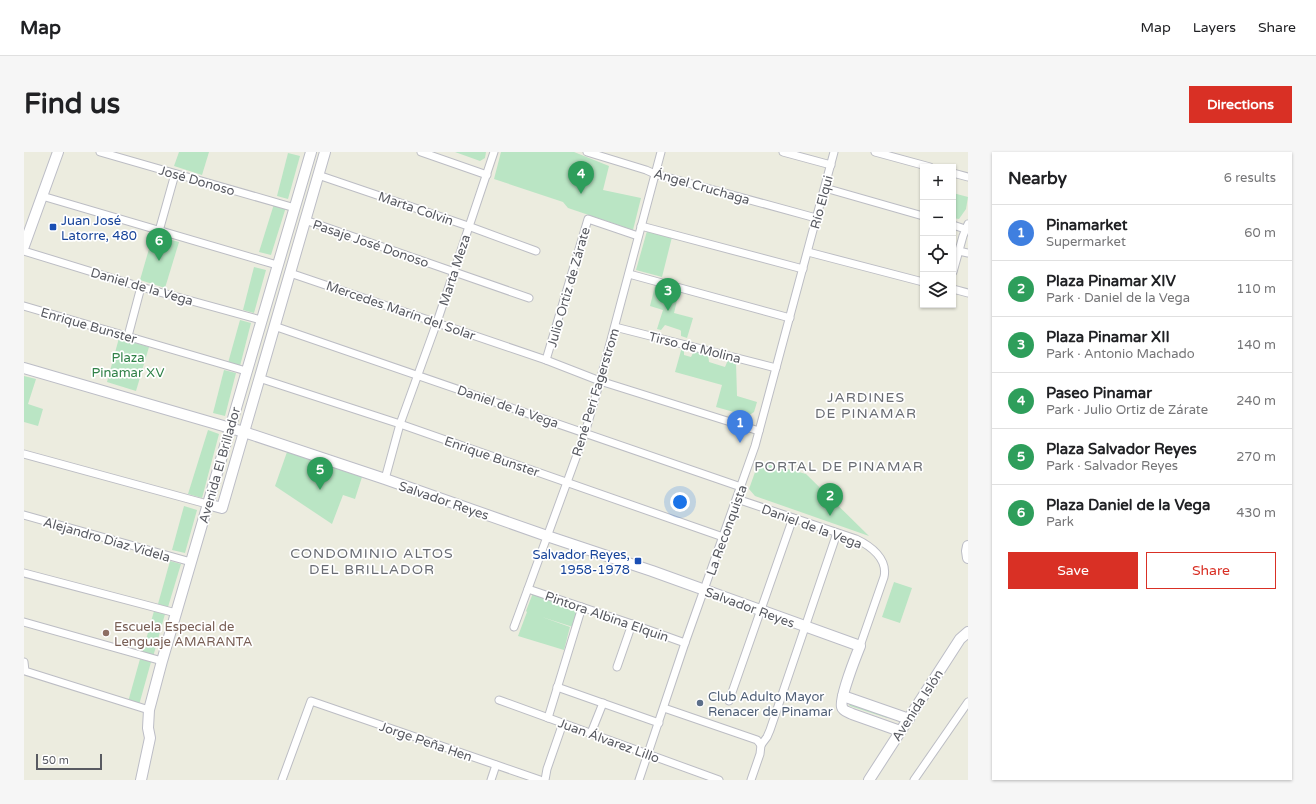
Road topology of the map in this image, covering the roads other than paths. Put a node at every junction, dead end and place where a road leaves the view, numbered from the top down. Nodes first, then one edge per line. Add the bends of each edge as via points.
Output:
1 (58, 152) edge
2 (100, 152) edge
3 (325, 152) edge
4 (421, 152) edge
5 (494, 152) edge
6 (587, 152) edge
7 (661, 152) edge
8 (782, 152) edge
9 (834, 152) edge
10 (875, 152) edge
11 (308, 153) edge
12 (920, 164) edge
13 (831, 165) junction
14 (175, 174) junction
15 (487, 174) junction
16 (655, 174) junction
17 (956, 174) edge
18 (318, 175) junction
19 (968, 177) edge
20 (824, 188) junction
21 (42, 196) junction
22 (295, 208) junction
23 (920, 215) edge
24 (816, 218) junction
25 (305, 220) junction
26 (956, 225) edge
27 (468, 226) junction
28 (641, 226) junction
29 (967, 226) edge
30 (159, 231) junction
31 (638, 236) junction
32 (24, 246) edge
33 (536, 251) dead end
34 (959, 251) junction
35 (24, 252) edge
36 (808, 252) junction
37 (968, 253) edge
38 (956, 262) edge
39 (277, 265) junction
40 (803, 269) junction
41 (454, 272) junction
42 (290, 273) junction
43 (628, 274) junction
44 (920, 281) edge
45 (141, 287) junction
46 (956, 291) edge
47 (968, 293) edge
48 (529, 298) dead end
49 (24, 306) edge
50 (790, 318) junction
51 (261, 320) junction
52 (437, 322) junction
53 (274, 326) junction
54 (614, 327) junction
55 (128, 336) junction
56 (546, 360) junction
57 (24, 368) edge
58 (776, 368) junction
59 (246, 371) junction
60 (418, 375) junction
61 (259, 378) junction
62 (600, 381) junction
63 (400, 424) junction
64 (230, 428) junction
65 (759, 431) junction
66 (244, 432) junction
67 (585, 433) junction
68 (24, 454) edge
69 (385, 479) junction
70 (567, 482) junction
71 (741, 487) junction
72 (737, 499) junction
73 (207, 504) junction
74 (24, 515) edge
75 (792, 518) junction
76 (837, 533) junction
77 (547, 536) junction
78 (723, 537) junction
79 (968, 546) edge
80 (968, 558) edge
81 (191, 562) junction
82 (24, 573) edge
83 (528, 589) junction
84 (704, 590) junction
85 (582, 607) junction
86 (760, 611) junction
87 (176, 613) junction
88 (24, 622) edge
89 (632, 624) junction
90 (805, 626) junction
91 (514, 627) dead end
92 (968, 632) edge
93 (685, 643) junction
94 (860, 646) junction
95 (162, 661) junction
96 (24, 662) edge
97 (617, 667) dead end
98 (557, 687) junction
99 (843, 696) junction
100 (499, 700) dead end
101 (729, 701) dead end
102 (968, 702) edge
103 (602, 703) junction
104 (664, 708) junction
105 (149, 710) junction
106 (548, 718) junction
107 (908, 719) junction
108 (563, 723) junction
109 (659, 723) junction
110 (900, 731) junction
111 (591, 733) junction
112 (761, 745) junction
113 (648, 754) junction
114 (496, 765) junction
115 (141, 780) edge
116 (282, 780) edge
117 (491, 780) edge
118 (540, 780) edge
119 (545, 780) edge
120 (639, 780) edge
121 (719, 780) edge
122 (751, 780) edge
123 (868, 780) edge
124 (914, 780) edge

1 - 21 street
2 - 14 street, José Donoso
3 - 18 street, Avenida El Brillador
4 - 15 street
5 - 15 street, Marta Meza
6 - 16 street, Ángel Cruchaga
7 - 16 street, René Peri Fagerstrom
8 - 13 street
9 - 13 street, Río Elqui
10 - 12 street
11 - 22 street, Avenida El Brillador
13 - 20 street, Río Elqui
14 - 22 street, José Donoso
14 - 30 street
15 - 27 street, Marta Meza
16 - 24 street, Ángel Cruchaga
16 - 28 street, René Peri Fagerstrom
17 - 19 street
18 - 25 street, Avenida El Brillador
18 - 27 street, Marta Colvin
20 - 23 street
20 - 24 street, Río Elqui
21 - 30 street, Mercedes Marín del Solar
21 - 32 street
22 - 39 street, Avenida El Brillador
24 - 36 street, Río Elqui
25 - 41 street, Pasaje José Donoso
25 - 42 street, Avenida El Brillador
26 - 29 street
27 - 33 street, Marta Colvin
27 - 41 street, Marta Meza
28 - 31 street, René Peri Fagerstrom
28 - 40 street
29 - 34 street
30 - 39 street, Mercedes Marín del Solar
31 - 43 street, René Peri Fagerstrom
31 - 56 street, Julio Ortiz de Zárate via 588,219
34 - 37 street
34 - 38 street
35 - 45 street, Daniel de la Vega
36 - 40 street, La Reconquista
36 - 44 street
39 - 42 street, Mercedes Marín del Solar
39 - 51 street, Avenida El Brillador
40 - 50 street, La Reconquista
41 - 48 street, Pasaje José Donoso
41 - 52 street, Marta Meza
42 - 52 street, Mercedes Marín del Solar
42 - 53 street, Avenida El Brillador
43 - 50 street
43 - 54 street, René Peri Fagerstrom
45 - 51 street, Daniel de la Vega
45 - 55 street
46 - 47 street
49 - 55 street, Enrique Bunster
50 - 58 street, La Reconquista
51 - 59 street, Avenida El Brillador
52 - 56 street, Mercedes Marín del Solar
52 - 60 street, Marta Meza
53 - 60 street, Daniel de la Vega
53 - 61 street, Avenida El Brillador
54 - 58 street, Tirso de Molina
54 - 62 street, René Peri Fagerstrom
55 - 59 street, Enrique Bunster
56 - 62 street, Mercedes Marín del Solar
57 - 64 street, Salvador Reyes
58 - 65 street, La Reconquista
59 - 64 street, Avenida El Brillador
60 - 63 street, Marta Meza
60 - 67 street, Daniel de la Vega
61 - 63 street, Enrique Bunster
61 - 66 street, Avenida El Brillador
62 - 65 street, Mercedes Marín del Solar
62 - 67 street, René Peri Fagerstrom
63 - 69 street, Marta Meza
63 - 70 street, Enrique Bunster
64 - 66 street, Salvador Reyes
64 - 73 street, Avenida El Brillador
65 - 71 street, La Reconquista
66 - 69 street, Salvador Reyes
66 - 73 street, Avenida El Brillador via 222,508
67 - 70 street, René Peri Fagerstrom
67 - 71 street, Daniel de la Vega
68 - 73 street
69 - 77 street, Salvador Reyes
70 - 77 street, René Peri Fagerstrom
70 - 78 street, Enrique Bunster
71 - 72 street, La Reconquista
72 - 75 street, Daniel de la Vega
72 - 78 street, La Reconquista
73 - 81 street, Avenida El Brillador
74 - 81 street, Alejandro Díaz Videla
75 - 76 street, Daniel de la Vega
75 - 86 street
76 - 90 street
76 - 94 street, Daniel de la Vega via 869,546 884,567 884,578
77 - 83 street, René Peri Fagerstrom
77 - 84 street, Salvador Reyes
78 - 84 street, La Reconquista
79 - 80 street
81 - 87 street, Avenida El Brillador
82 - 87 street
83 - 85 street, Pintora Albina Elquin
83 - 91 street, René Peri Fagerstrom
84 - 86 street, Salvador Reyes
84 - 93 street, La Reconquista
85 - 89 street, Pintora Albina Elquin
85 - 98 street
86 - 90 street, Salvador Reyes
86 - 101 street
87 - 95 street, Avenida El Brillador
88 - 95 street
89 - 93 street, Pintora Albina Elquin
89 - 97 street
90 - 94 street, Salvador Reyes
90 - 112 street via 770,730
92 - 107 street, Avenida Islón via 960,640
93 - 104 street, La Reconquista
94 - 99 street, Daniel de la Vega
95 - 105 street, Avenida El Brillador
96 - 105 street via 25,671
98 - 103 street
98 - 106 street
99 - 107 street
99 - 110 street via 841,702 844,710
100 - 106 street, Juan Álvarez Lillo
102 - 124 street
103 - 109 street
103 - 111 street
104 - 109 street, La Reconquista
104 - 112 street via 757,740
105 - 115 street, Avenida El Brillador via 150,738
106 - 108 street, Juan Álvarez Lillo
107 - 110 street, Avenida Islón
108 - 111 street, Juan Álvarez Lillo
108 - 119 street
109 - 113 street, La Reconquista
110 - 123 street, Avenida Islón
111 - 113 street, Juan Álvarez Lillo
112 - 122 street
113 - 120 street, La Reconquista
113 - 121 street, Juan Álvarez Lillo
114 - 116 street, Jorge Peña Hen via 311,701
114 - 117 street
114 - 118 street, Jorge Peña Hen

